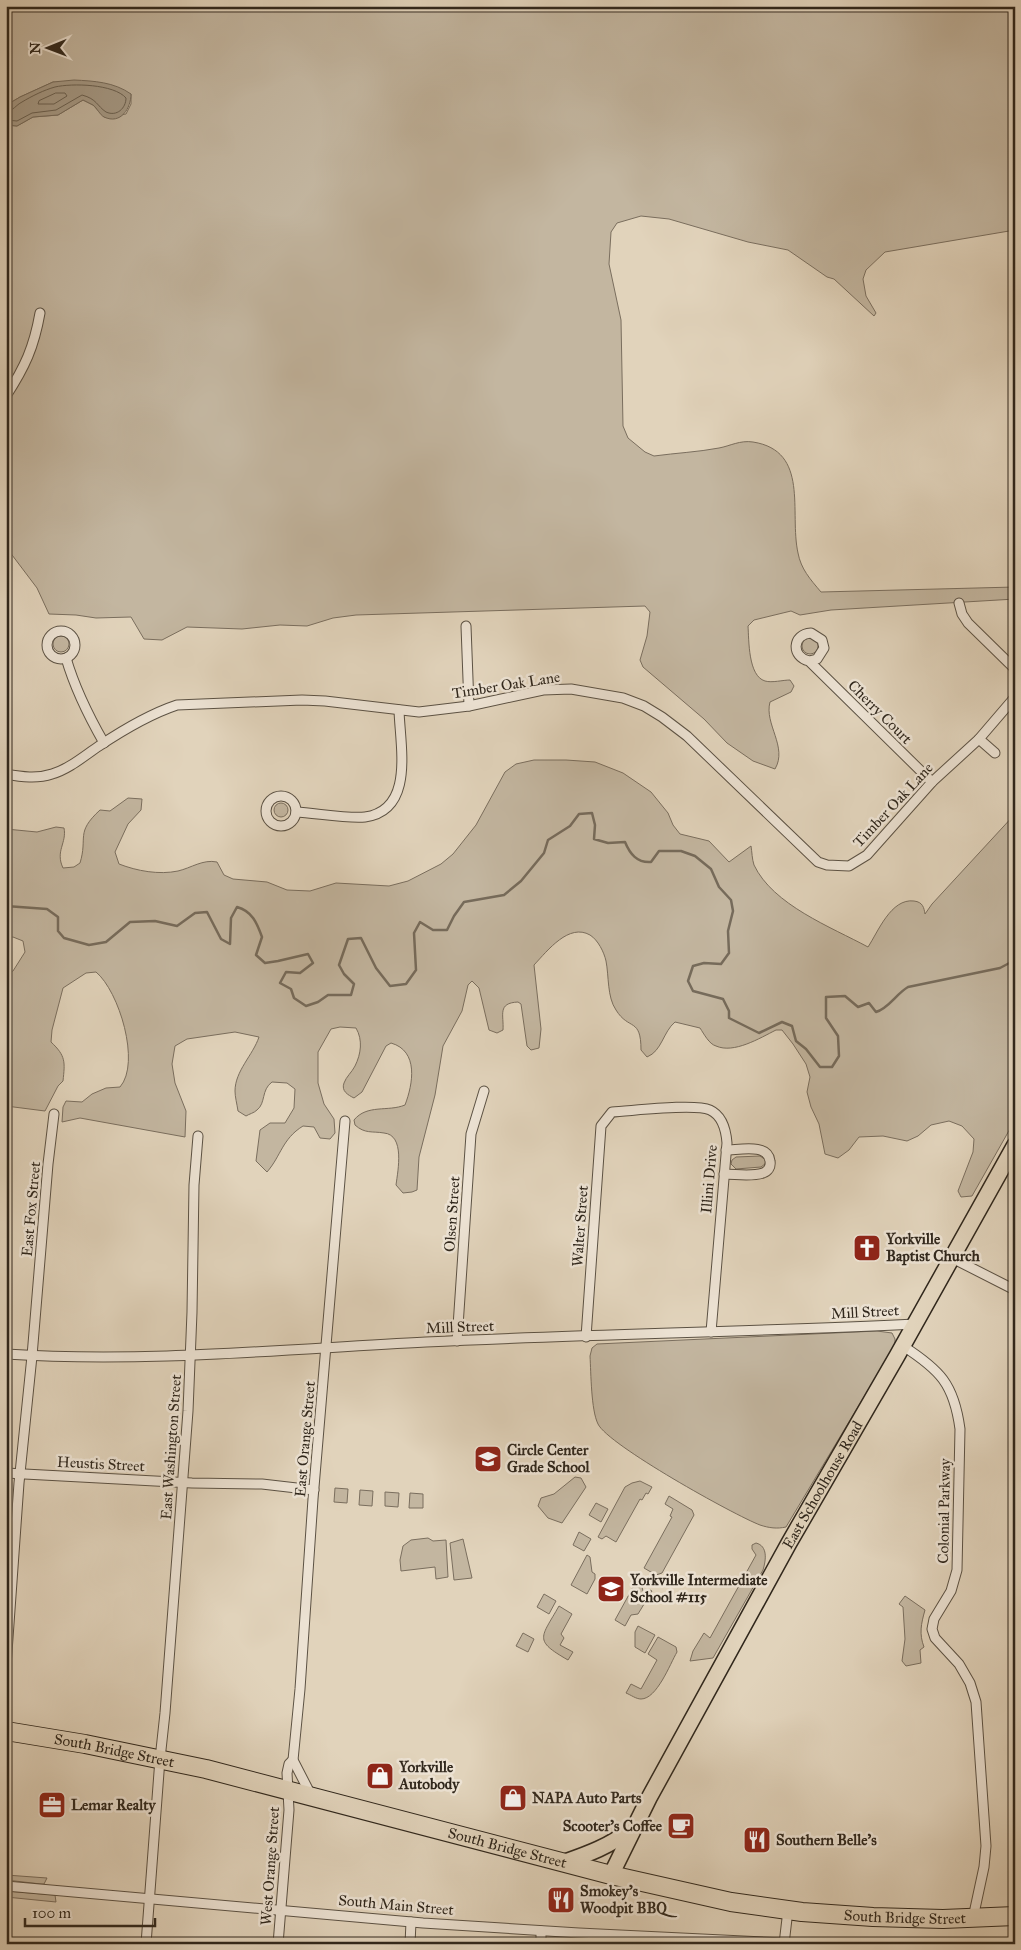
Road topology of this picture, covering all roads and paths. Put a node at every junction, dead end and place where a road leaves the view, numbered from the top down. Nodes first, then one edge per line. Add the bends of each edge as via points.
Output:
1 (40, 313) dead end
2 (6, 396) edge
3 (960, 603) dead end
4 (466, 626) dead end
5 (66, 658) dead end
6 (809, 661) dead end
7 (1015, 669) edge
8 (1015, 697) edge
9 (469, 706) junction
10 (399, 710) junction
11 (979, 739) junction
12 (104, 743) junction
13 (995, 753) dead end
14 (6, 774) edge
15 (932, 782) junction
16 (296, 812) dead end
17 (484, 1091) dead end
18 (54, 1114) dead end
19 (606, 1119) joint
20 (345, 1121) dead end
21 (198, 1136) dead end
22 (1015, 1145) edge
23 (726, 1150) junction
24 (724, 1174) junction
25 (952, 1258) junction
26 (1015, 1290) edge
27 (915, 1324) junction
28 (711, 1332) junction
29 (586, 1337) junction
30 (457, 1341) junction
31 (903, 1346) junction
32 (327, 1347) junction
33 (6, 1354) edge
34 (190, 1355) junction
35 (32, 1356) junction
36 (6, 1473) edge
37 (20, 1474) junction
38 (182, 1482) junction
39 (314, 1490) junction
40 (6, 1662) edge
41 (6, 1666) edge
42 (6, 1731) edge
43 (160, 1760) junction
44 (293, 1760) junction
45 (288, 1789) junction
46 (311, 1796) junction
47 (635, 1826) junction
48 (565, 1862) junction
49 (611, 1875) junction
50 (6, 1886) edge
51 (149, 1898) junction
52 (281, 1909) junction
53 (788, 1910) junction
54 (1015, 1916) edge
55 (972, 1918) junction
56 (411, 1922) junction
57 (541, 1931) junction
58 (784, 1943) edge
59 (146, 1944) edge
60 (278, 1944) edge
61 (410, 1944) edge
62 (541, 1944) edge

1 - 2 street via 36,338
3 - 7 street via 968,623
4 - 9 street
5 - 12 street via 84,708
6 - 15 street, Cherry Court
8 - 11 street, Timber Oak Lane
9 - 10 street, Timber Oak Lane
9 - 15 street, Timber Oak Lane via 543,690 571,689 623,698 644,706 687,736 808,853 827,865 848,866 867,855
10 - 12 street, Timber Oak Lane via 302,700 179,705 162,710
10 - 16 street via 402,781 395,799 380,814 363,817
11 - 13 street
11 - 15 street, Timber Oak Lane
12 - 14 street, Timber Oak Lane via 53,774 37,777
17 - 30 street, Olsen Street via 471,1134
18 - 35 street, East Fox Street
19 - 23 street, Illini Drive via 612,1112 708,1109 724,1125
19 - 29 street, Walter Street via 601,1126
20 - 32 street, East Orange Street
21 - 34 street, East Washington Street
22 - 25 main road, East Schoolhouse Road
23 - 24 street, Illini Drive
23 - 24 street via 760,1150 768,1153 770,1166 760,1174
24 - 28 street, Illini Drive
25 - 26 street
25 - 27 main road, East Schoolhouse Road
27 - 28 street, Mill Street
27 - 31 main road, East Schoolhouse Road
28 - 29 street, Mill Street
29 - 30 street, Mill Street
30 - 32 street, Mill Street
31 - 47 main road, East Schoolhouse Road via 789,1543
31 - 55 street, Colonial Parkway via 935,1369 957,1407 960,1429 958,1570 952,1591 934,1619 932,1629 935,1638 959,1664 976,1702 986,1846
32 - 34 street, Mill Street
32 - 39 street, East Orange Street
33 - 35 street, Mill Street
34 - 35 street, Mill Street
34 - 38 street, East Washington Street
35 - 37 street, East Fox Street
36 - 37 street, Heustis Street
37 - 38 street, Heustis Street
37 - 40 street, East Fox Street
38 - 39 street, Heustis Street via 262,1484
38 - 43 street, East Washington Street
39 - 44 street, East Orange Street
40 - 41 street, East Fox Street
42 - 43 highway, South Bridge Street
43 - 45 highway, South Bridge Street
43 - 51 street, East Washington Street
44 - 45 street, East Orange Street via 287,1773
44 - 46 street
45 - 46 highway, South Bridge Street
45 - 52 street, West Orange Street
46 - 48 highway, South Bridge Street
47 - 48 main road, East Schoolhouse Road via 615,1842
47 - 49 main road, East Schoolhouse Road
48 - 49 highway, South Bridge Street
49 - 53 highway, South Bridge Street via 686,1893
50 - 51 street, South Main Street
51 - 52 street, South Main Street
51 - 59 street, East Washington Street
52 - 56 street, South Main Street
52 - 60 street, West Orange Street
53 - 55 highway, South Bridge Street via 873,1918
53 - 58 street
54 - 55 highway, South Bridge Street
56 - 57 street, South Main Street
56 - 61 street
57 - 58 street, South Main Street
57 - 62 street

